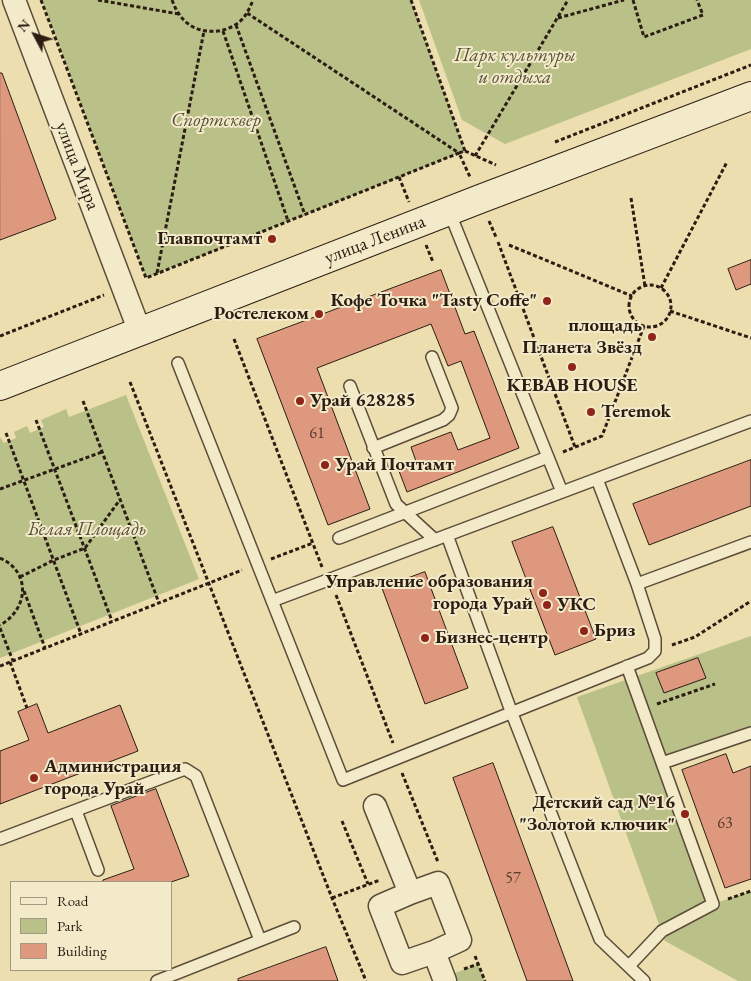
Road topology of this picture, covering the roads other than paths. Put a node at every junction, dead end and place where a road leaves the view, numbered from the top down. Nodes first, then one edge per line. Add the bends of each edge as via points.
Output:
1 (14, 0) edge
2 (751, 96) edge
3 (449, 211) junction
4 (140, 332) junction
5 (432, 357) dead end
6 (178, 363) dead end
7 (0, 386) edge
8 (350, 386) dead end
9 (751, 421) edge
10 (373, 448) junction
11 (548, 457) junction
12 (597, 479) junction
13 (562, 492) junction
14 (404, 512) junction
15 (447, 535) junction
16 (340, 538) dead end
17 (435, 540) junction
18 (751, 542) edge
19 (637, 584) junction
20 (272, 601) junction
21 (627, 666) junction
22 (511, 712) junction
23 (751, 732) edge
24 (662, 763) junction
25 (376, 806) dead end
26 (76, 811) junction
27 (0, 839) edge
28 (98, 870) dead end
29 (410, 893) junction
30 (294, 926) dead end
31 (260, 940) junction
32 (434, 952) junction
33 (629, 966) junction
34 (157, 981) edge
35 (445, 981) edge
36 (644, 981) edge

1 - 4 street, улица Мира
2 - 3 main road, улица Ленина
3 - 4 main road, улица Ленина
3 - 11 lane
4 - 7 main road, улица Ленина
5 - 10 lane via 452,408 449,415
6 - 20 lane
8 - 10 lane
9 - 12 lane
10 - 14 lane via 396,504
11 - 13 lane
11 - 14 lane
12 - 13 lane
12 - 19 lane
13 - 15 lane
14 - 16 lane
14 - 17 lane
15 - 17 lane
15 - 22 lane
17 - 20 lane
18 - 19 lane
19 - 21 lane via 655,639 655,651 648,658
20 - 22 lane via 343,780
21 - 22 lane
21 - 24 lane
22 - 33 lane via 600,939
23 - 24 lane
24 - 33 lane via 713,904 662,931
25 - 29 street
26 - 27 lane
26 - 28 lane
26 - 31 lane via 185,769 196,776
29 - 32 street via 438,883 460,940
29 - 32 street via 380,906 402,963
30 - 31 lane
31 - 34 lane
32 - 35 street
33 - 36 lane

